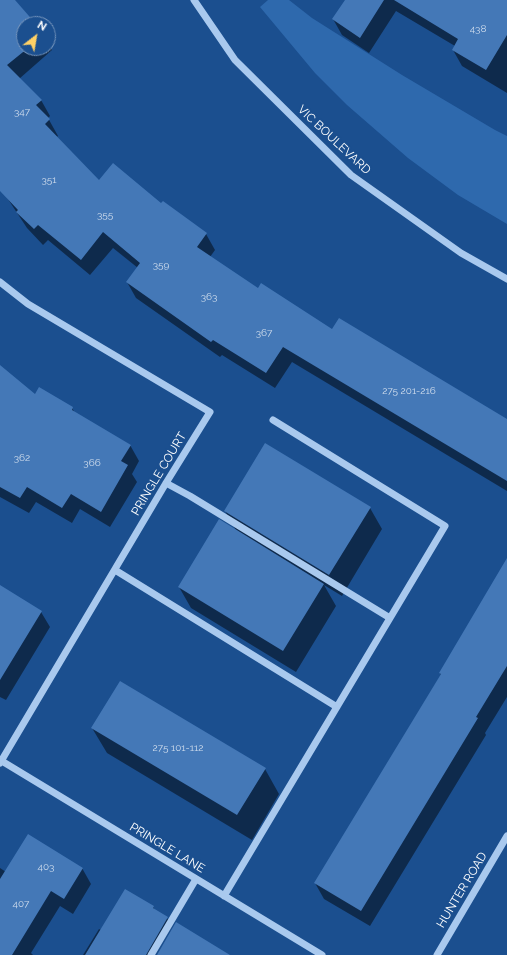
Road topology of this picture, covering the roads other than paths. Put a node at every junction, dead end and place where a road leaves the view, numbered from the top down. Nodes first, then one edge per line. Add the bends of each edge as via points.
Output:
1 (194, 0) edge
2 (507, 279) edge
3 (0, 282) edge
4 (273, 420) dead end
5 (166, 483) junction
6 (115, 570) junction
7 (390, 618) junction
8 (337, 707) junction
9 (0, 761) edge
10 (507, 836) edge
11 (196, 879) junction
12 (224, 896) junction
13 (151, 955) edge
14 (322, 955) edge
15 (437, 955) edge

1 - 2 street, VIC BOULEVARD via 235,60 351,175 460,253
3 - 5 street, PRINGLE COURT via 28,304 210,412
4 - 7 street via 446,526
5 - 6 street, PRINGLE COURT
5 - 7 street
6 - 8 street
6 - 9 street, PRINGLE COURT
7 - 8 street
8 - 12 street
9 - 11 street, PRINGLE LANE
10 - 15 street, HUNTER ROAD
11 - 12 street, PRINGLE LANE
11 - 13 street
12 - 14 street, PRINGLE LANE

